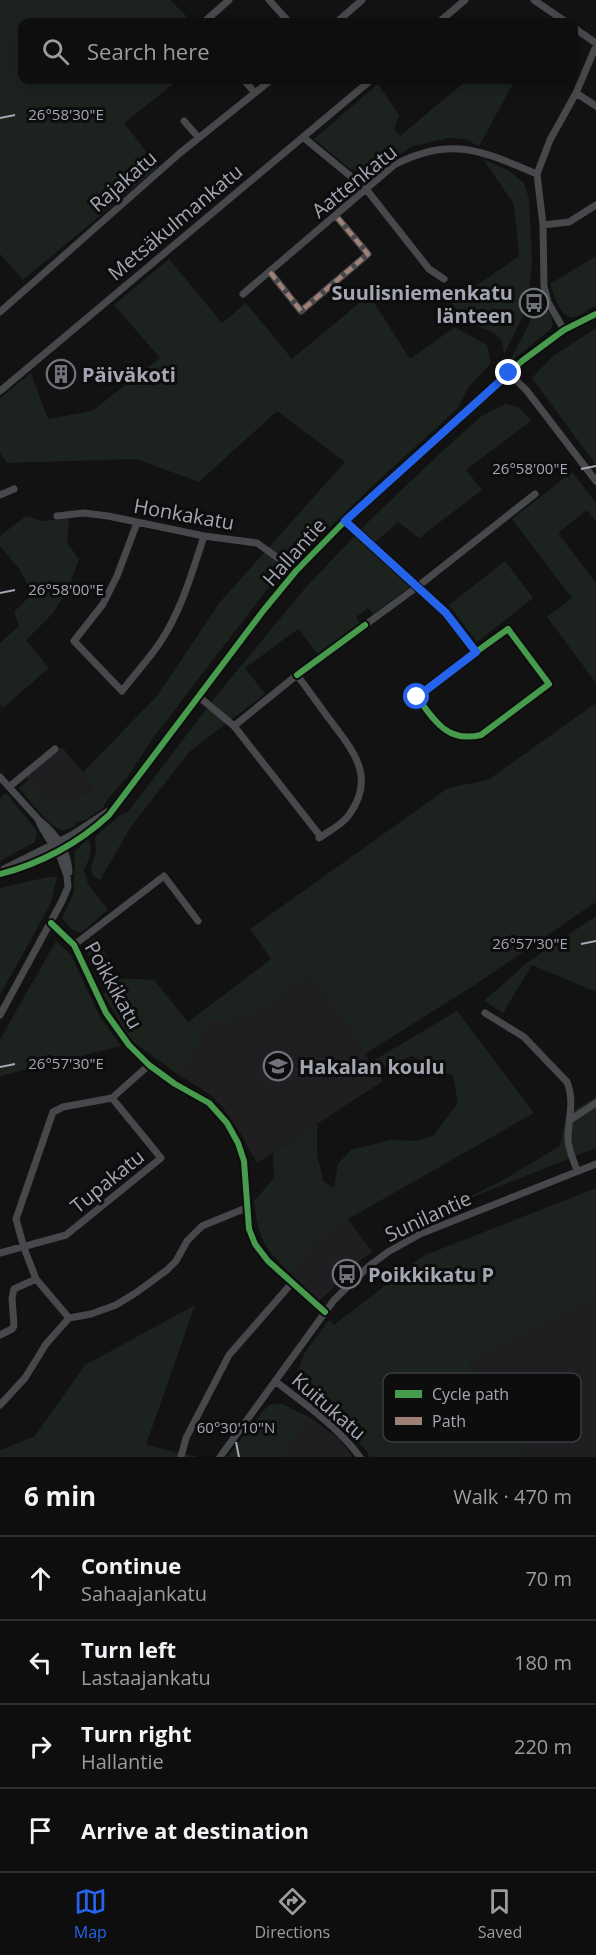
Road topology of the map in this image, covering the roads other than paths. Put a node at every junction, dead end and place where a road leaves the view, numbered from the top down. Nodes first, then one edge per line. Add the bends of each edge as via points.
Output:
1 (229, 0) edge
2 (269, 0) edge
3 (362, 0) edge
4 (465, 0) edge
5 (534, 0) edge
6 (209, 18) edge
7 (285, 18) edge
8 (342, 18) edge
9 (444, 18) edge
10 (560, 18) edge
11 (578, 32) edge
12 (596, 45) edge
13 (247, 84) edge
14 (266, 84) edge
15 (366, 84) edge
16 (255, 93) junction
17 (576, 93) junction
18 (596, 106) edge
19 (184, 121) dead end
20 (303, 137) junction
21 (199, 138) junction
22 (537, 174) junction
23 (366, 189) junction
24 (596, 205) edge
25 (336, 216) junction
26 (543, 225) junction
27 (270, 272) junction
28 (444, 279) dead end
29 (243, 294) dead end
30 (0, 312) edge
31 (596, 315) edge
32 (564, 330) junction
33 (509, 373) junction
34 (0, 391) edge
35 (596, 481) edge
36 (14, 489) dead end
37 (535, 494) dead end
38 (0, 495) edge
39 (57, 516) dead end
40 (345, 521) junction
41 (136, 523) junction
42 (204, 536) junction
43 (296, 571) junction
44 (417, 587) junction
45 (364, 625) dead end
46 (476, 652) junction
47 (198, 696) junction
48 (234, 726) junction
49 (56, 749) dead end
50 (0, 777) edge
51 (9, 787) junction
52 (58, 847) junction
53 (0, 873) edge
54 (198, 921) dead end
55 (51, 923) junction
56 (74, 945) junction
57 (485, 1012) dead end
58 (0, 1015) edge
59 (148, 1065) junction
60 (112, 1098) junction
61 (596, 1103) edge
62 (570, 1120) junction
63 (596, 1164) edge
64 (577, 1171) junction
65 (246, 1208) junction
66 (24, 1248) junction
67 (0, 1253) edge
68 (36, 1279) junction
69 (291, 1284) junction
70 (325, 1312) junction
71 (69, 1318) junction
72 (0, 1335) edge
73 (275, 1381) junction
74 (0, 1405) edge
75 (181, 1457) edge
76 (220, 1457) edge
77 (360, 1457) edge

1 - 6 street
2 - 7 street
3 - 8 street
4 - 9 street
5 - 10 street
11 - 12 street
12 - 17 street
13 - 16 street
14 - 16 street, Rajakatu
15 - 20 street, Metsäkulmankatu
16 - 21 street, Rajakatu
17 - 18 street
17 - 22 street via 550,140
19 - 21 street
20 - 23 street
20 - 34 street, Metsäkulmankatu
21 - 30 street, Rajakatu
22 - 23 street, Aattenkatu via 478,152 447,148 428,150 394,165
22 - 26 street
23 - 25 street, Aattenkatu
23 - 28 street via 429,270
24 - 26 street via 568,222
25 - 27 street, Aattenkatu
25 - 27 street via 368,254 301,311
26 - 32 street via 544,286
27 - 29 street, Aattenkatu
31 - 32 street, Hallantie
32 - 33 street, Hallantie
33 - 35 street
33 - 40 street, Hallantie
36 - 38 street
37 - 44 street
39 - 41 street, Honkakatu via 84,513
40 - 43 street, Hallantie
40 - 44 street
41 - 42 street, Honkakatu
41 - 42 street via 103,604 74,641 122,691 160,643 174,617
42 - 43 street, Honkakatu via 257,543
43 - 47 street, Hallantie
44 - 45 street
44 - 46 street via 446,613
46 - 46 street via 417,697 438,725 451,734 468,738 481,735 549,684 508,629
47 - 48 street
47 - 52 street, Hallantie via 122,798
48 - 48 street via 320,838 348,817 359,799 360,766 297,675
49 - 51 street
50 - 51 street
51 - 52 street
52 - 53 street, Hallantie
52 - 55 street via 69,865 70,877
54 - 56 street via 164,876
55 - 56 street, Poikkikatu
55 - 58 street
56 - 59 street, Poikkikatu via 106,1013
57 - 62 street via 524,1037 567,1082 572,1103
59 - 60 street
59 - 65 street, Poikkikatu via 209,1103 227,1123 244,1161
60 - 66 street via 53,1112 16,1219
60 - 66 street, Tupakatu via 161,1158 66,1235
61 - 62 street
62 - 64 street via 568,1141
63 - 64 street, Sunilantie
64 - 70 street, Sunilantie via 404,1242 352,1280
65 - 69 street, Poikkikatu via 255,1244
65 - 71 street via 202,1226 187,1241 176,1261 137,1292 116,1305
66 - 67 street, Tupakatu
66 - 68 street
68 - 71 street
68 - 72 street via 14,1289 14,1326
69 - 70 street, Poikkikatu
69 - 75 street via 229,1355 186,1438
70 - 73 street, Sunilantie
71 - 74 street
73 - 76 street, Sunilantie
73 - 77 street, Kuitukatu via 325,1420

